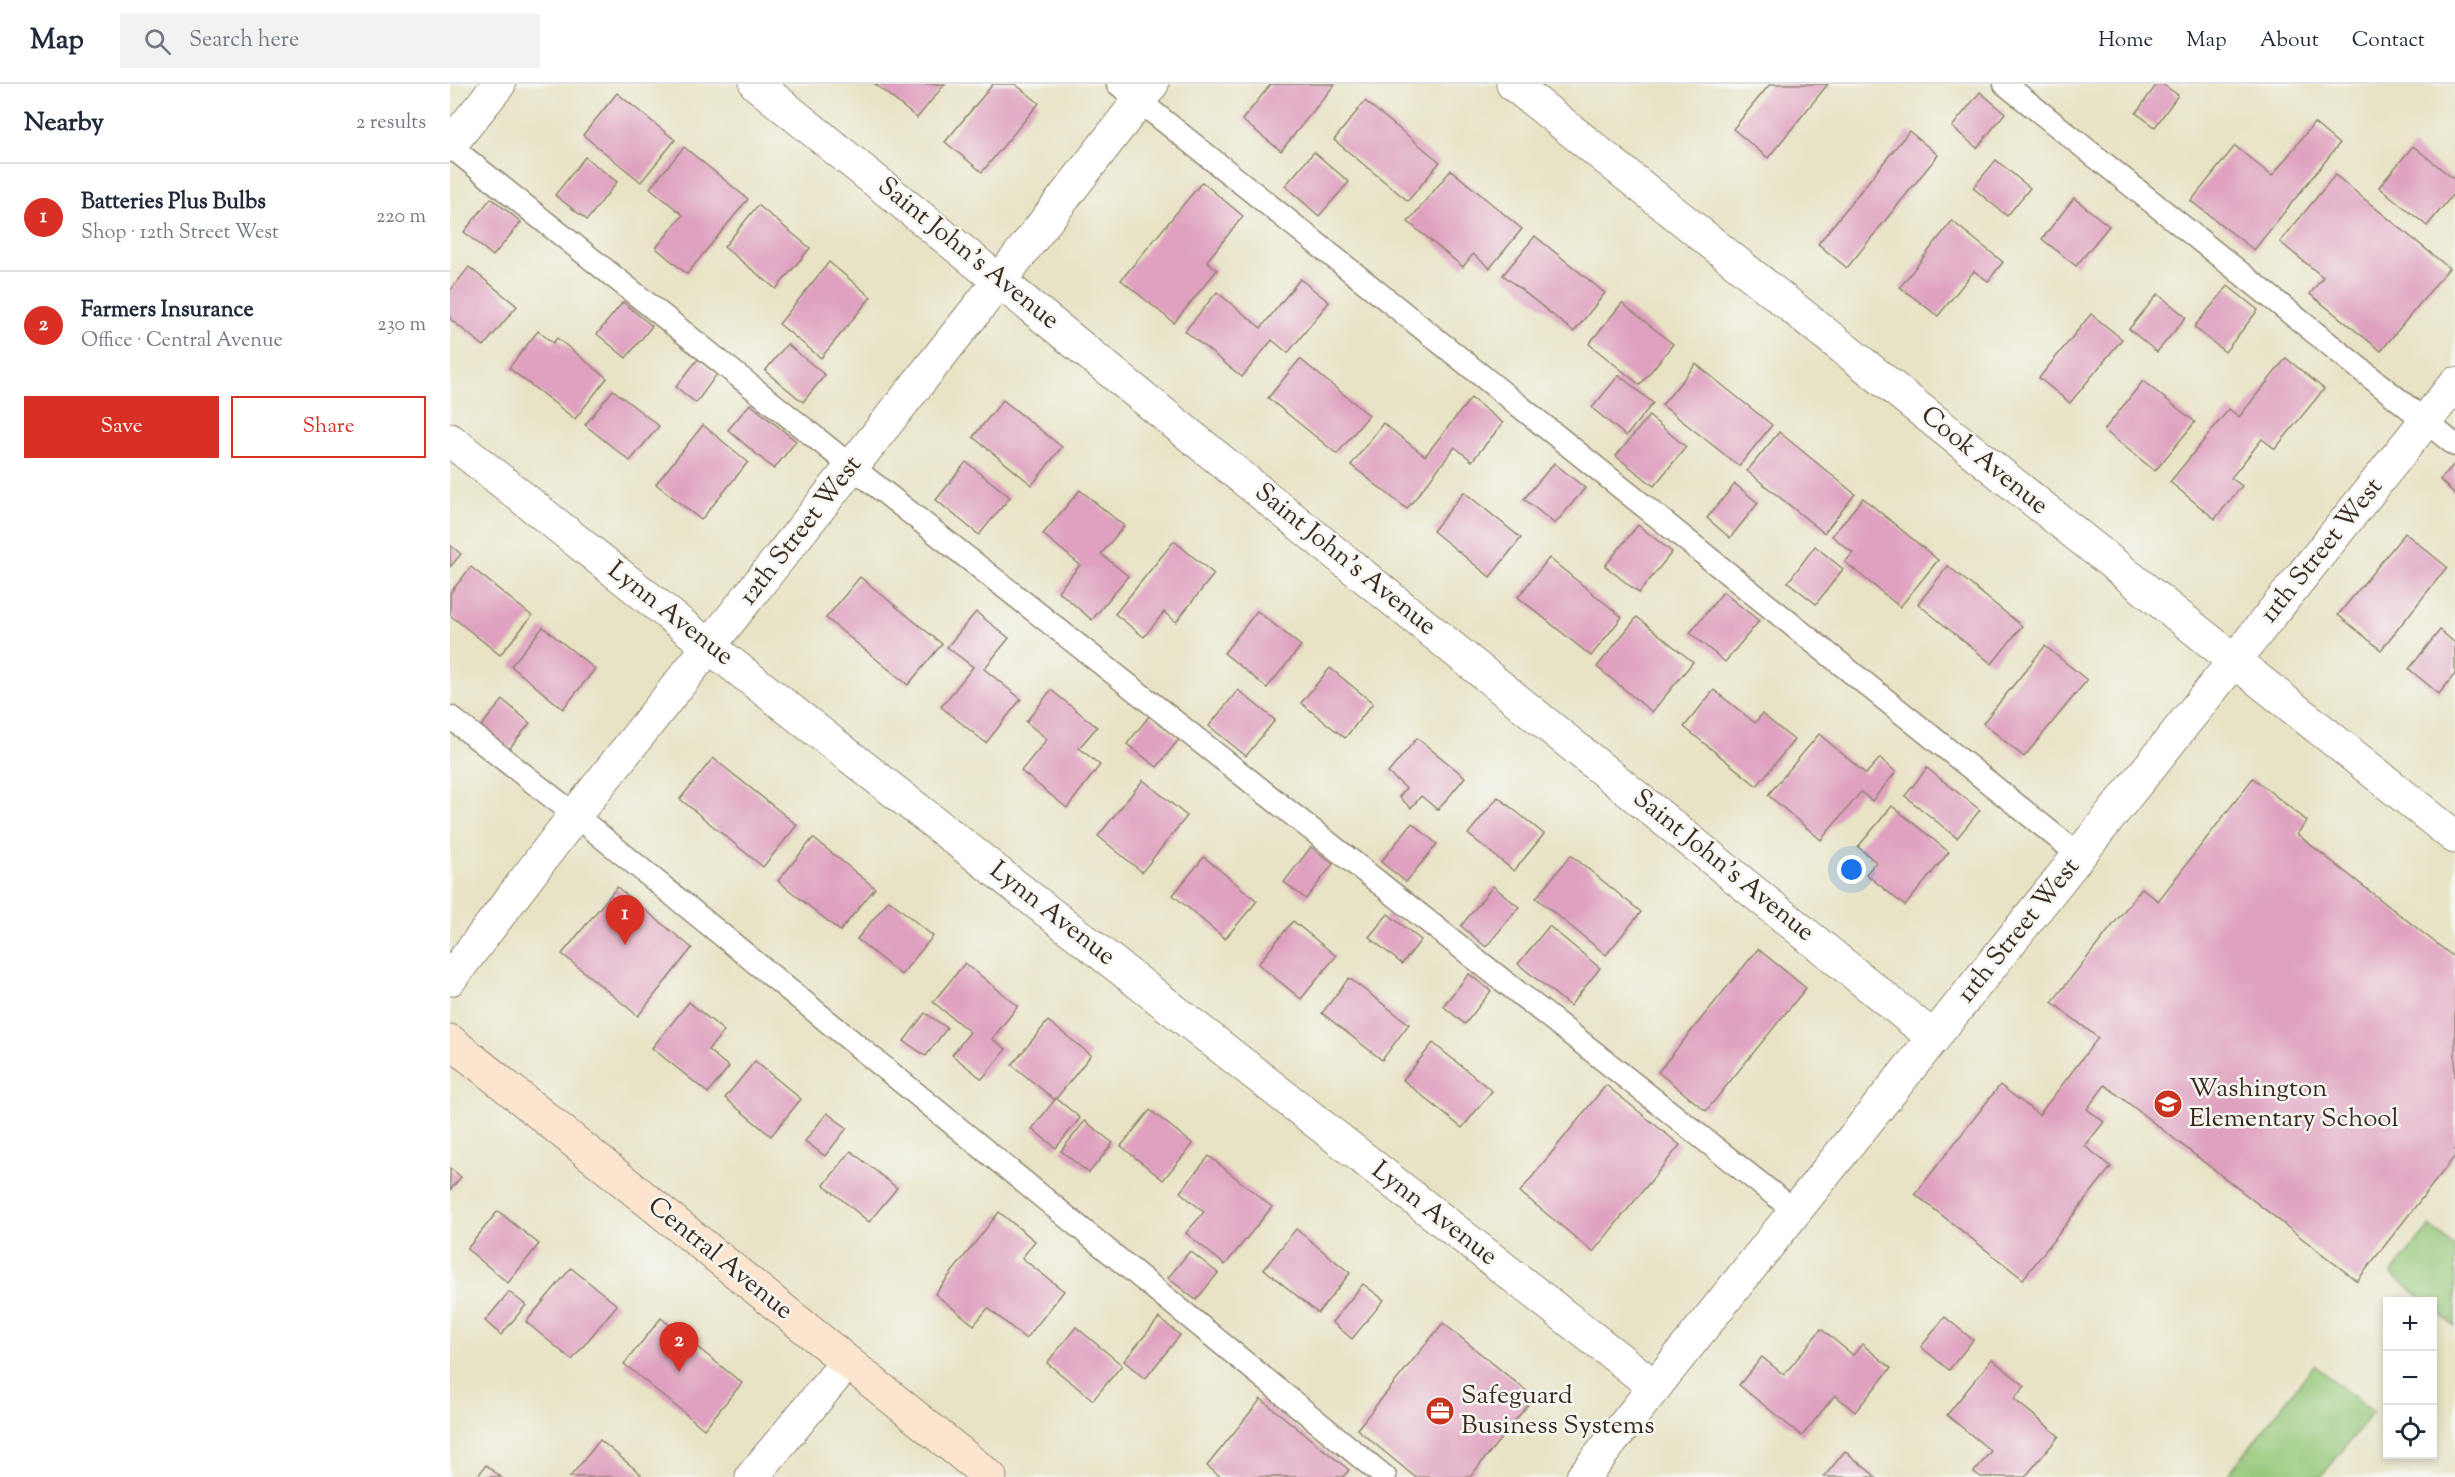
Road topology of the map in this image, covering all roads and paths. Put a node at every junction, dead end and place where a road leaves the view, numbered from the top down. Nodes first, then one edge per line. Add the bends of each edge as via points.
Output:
1 (499, 84) edge
2 (756, 84) edge
3 (1513, 84) edge
4 (2005, 84) edge
5 (1136, 89) edge
6 (450, 146) edge
7 (1000, 280) junction
8 (2455, 384) edge
9 (2425, 422) junction
10 (450, 440) edge
11 (2455, 445) edge
12 (851, 466) junction
13 (710, 647) junction
14 (2234, 662) junction
15 (450, 717) edge
16 (575, 815) junction
17 (2455, 837) edge
18 (2079, 855) junction
19 (450, 979) edge
20 (1934, 1038) junction
21 (450, 1041) edge
22 (1796, 1211) junction
23 (847, 1362) junction
24 (1655, 1387) junction
25 (752, 1477) edge
26 (990, 1477) edge
27 (1385, 1477) edge
28 (1583, 1477) edge

1 - 6 street
2 - 7 street, Saint John's Avenue
3 - 14 street, Cook Avenue
4 - 9 lane
5 - 7 street, 12th Street West
5 - 18 lane
6 - 12 lane
7 - 12 street, 12th Street West
7 - 20 street, Saint John's Avenue
8 - 9 street, 11th Street West
9 - 11 lane
9 - 14 street, 11th Street West
10 - 13 street, Lynn Avenue
12 - 13 street, 12th Street West
12 - 22 lane
13 - 16 street, 12th Street West
13 - 24 street, Lynn Avenue
14 - 17 street, Cook Avenue
14 - 18 street, 11th Street West
15 - 16 lane
16 - 19 street, 12th Street West
16 - 27 lane
18 - 20 street, 11th Street West
20 - 22 street, 11th Street West
21 - 23 main road, Central Avenue
22 - 24 street, 11th Street West
23 - 25 street
23 - 26 main road, Central Avenue
24 - 28 street, 11th Street West

